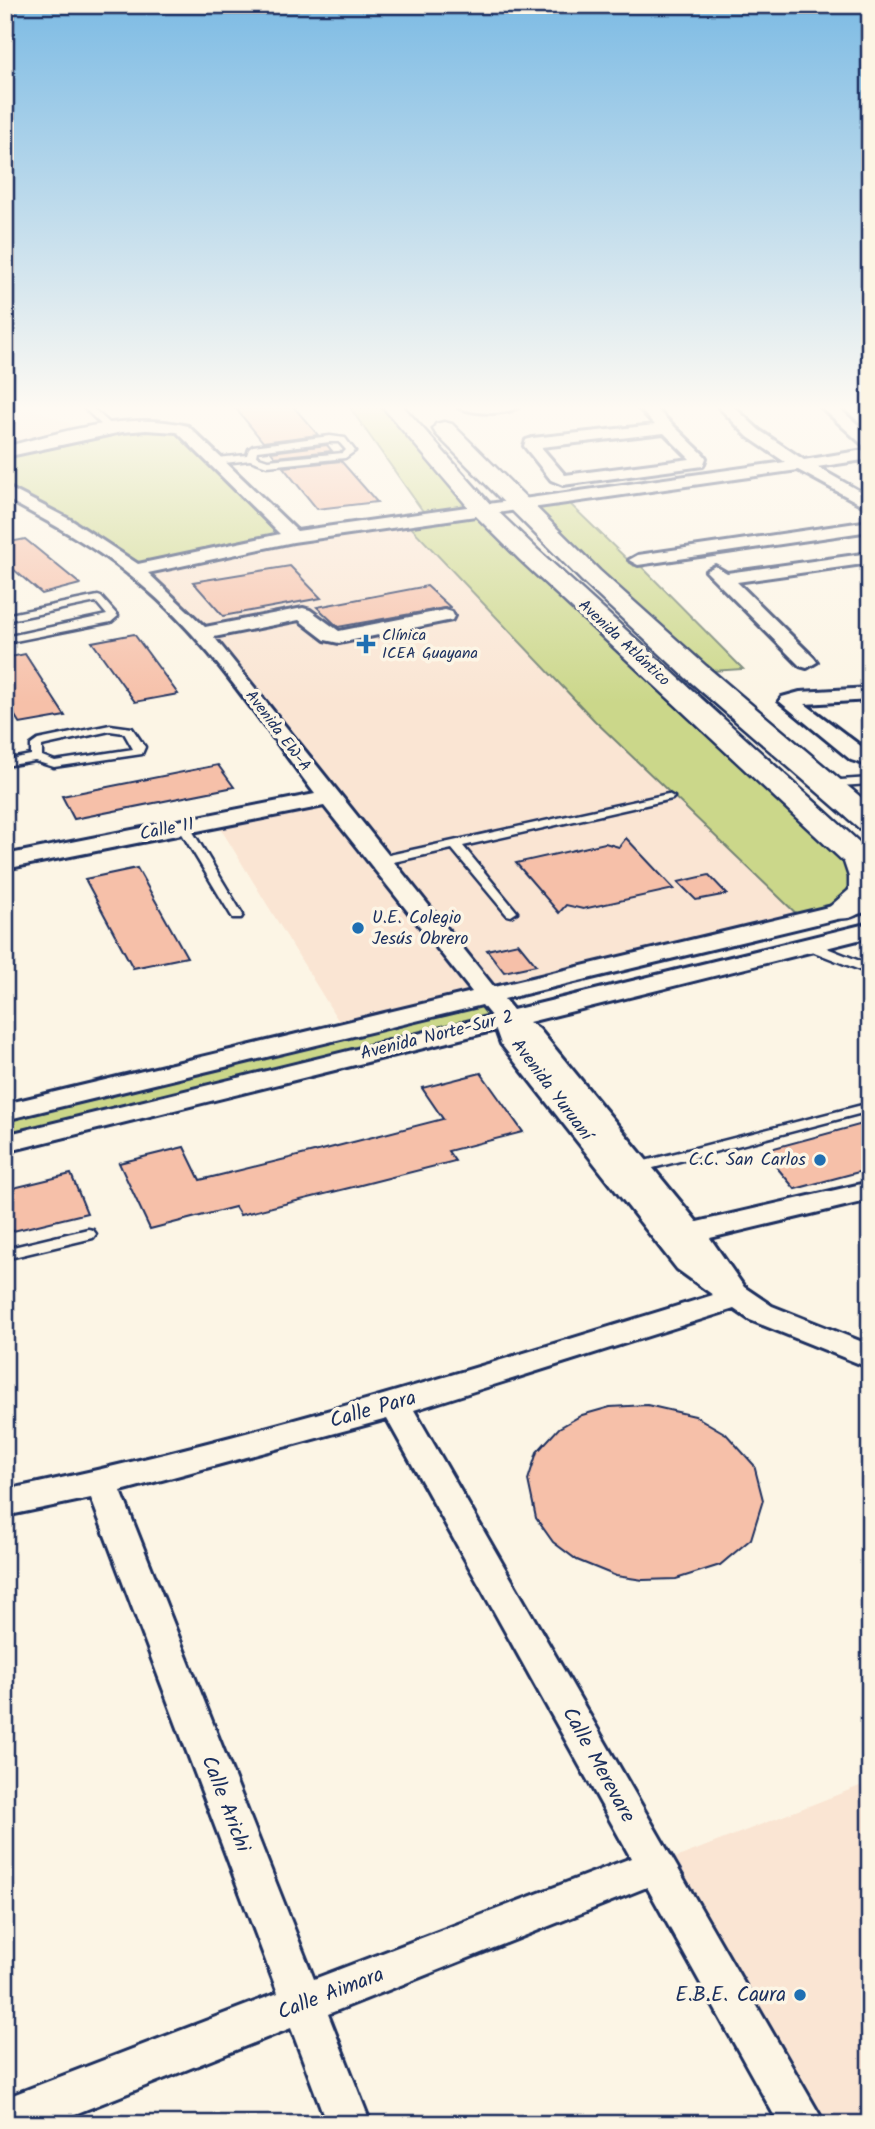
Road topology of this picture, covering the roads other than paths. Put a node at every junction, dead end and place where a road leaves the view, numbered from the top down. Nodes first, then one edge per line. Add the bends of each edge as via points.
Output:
1 (29, 504) edge
2 (260, 504) edge
3 (479, 504) edge
4 (523, 504) edge
5 (518, 505) junction
6 (484, 510) junction
7 (870, 526) edge
8 (293, 537) junction
9 (869, 559) edge
10 (704, 560) dead end
11 (638, 561) dead end
12 (135, 570) junction
13 (723, 579) junction
14 (445, 617) dead end
15 (5, 618) edge
16 (201, 634) junction
17 (5, 640) edge
18 (807, 662) dead end
19 (870, 694) edge
20 (36, 758) junction
21 (870, 760) edge
22 (5, 764) edge
23 (870, 781) edge
24 (826, 783) junction
25 (668, 797) dead end
26 (329, 798) junction
27 (870, 821) edge
28 (184, 827) junction
29 (455, 844) junction
30 (7, 858) edge
31 (380, 861) junction
32 (864, 865) edge
33 (856, 907) edge
34 (511, 912) dead end
35 (237, 915) dead end
36 (870, 930) edge
37 (809, 946) junction
38 (870, 970) edge
39 (489, 995) junction
40 (507, 1019) junction
41 (870, 1107) edge
42 (5, 1112) edge
43 (5, 1144) edge
44 (638, 1167) junction
45 (870, 1191) edge
46 (690, 1233) junction
47 (88, 1234) dead end
48 (5, 1254) edge
49 (737, 1298) junction
50 (870, 1357) edge
51 (395, 1405) junction
52 (102, 1485) junction
53 (7, 1496) edge
54 (655, 1866) junction
55 (302, 2005) junction
56 (5, 2120) edge
57 (349, 2124) edge
58 (803, 2124) edge

1 - 12 street, Avenida EW-A
2 - 8 street
3 - 6 main road, Avenida Atlántico
4 - 5 street
5 - 6 street
5 - 24 main road, Avenida Atlántico via 696,672
6 - 8 street
6 - 32 main road, Avenida Atlántico
7 - 11 street
8 - 12 street
9 - 13 street
10 - 13 street
12 - 16 street, Avenida EW-A
13 - 18 street
14 - 16 street via 339,637 303,614
15 - 17 lane via 98,599 113,616
16 - 26 street, Avenida EW-A
19 - 21 street via 789,701 858,756
20 - 20 lane via 54,764 138,752 139,747 128,730 110,728 37,744
20 - 22 lane
23 - 24 lane
24 - 27 main road, Avenida Atlántico
25 - 29 lane
26 - 28 street, Calle 11
26 - 31 street, Avenida EW-A
28 - 30 street, Calle 11
28 - 35 lane
29 - 31 lane
29 - 34 lane
31 - 39 street, Avenida EW-A
32 - 33 main road via 866,889
33 - 39 street, Avenida Norte-Sur 2
36 - 37 street, Avenida Norte-Sur 2
37 - 38 lane
37 - 40 street, Avenida Norte-Sur 2
39 - 40 street, Avenida EW-A
39 - 42 street, Avenida Norte-Sur 2
40 - 43 street, Avenida Norte-Sur 2
40 - 44 street, Avenida Yuruaní via 530,1034
40 - 49 street, Avenida Yuruaní via 510,1040 574,1133 687,1262
41 - 44 lane
44 - 46 street, Avenida Yuruaní
45 - 46 street
46 - 49 street, Avenida Yuruaní
47 - 48 lane
49 - 50 street, Avenida Yuruaní via 761,1313
49 - 51 street, Calle Para
51 - 52 street, Calle Para
51 - 54 street, Calle Merevare
52 - 53 street, Calle Para
52 - 55 street, Calle Arichi
54 - 55 street, Calle Aimara
54 - 58 street, Calle Merevare
55 - 56 street, Calle Aimara
55 - 57 street, Calle Arichi

